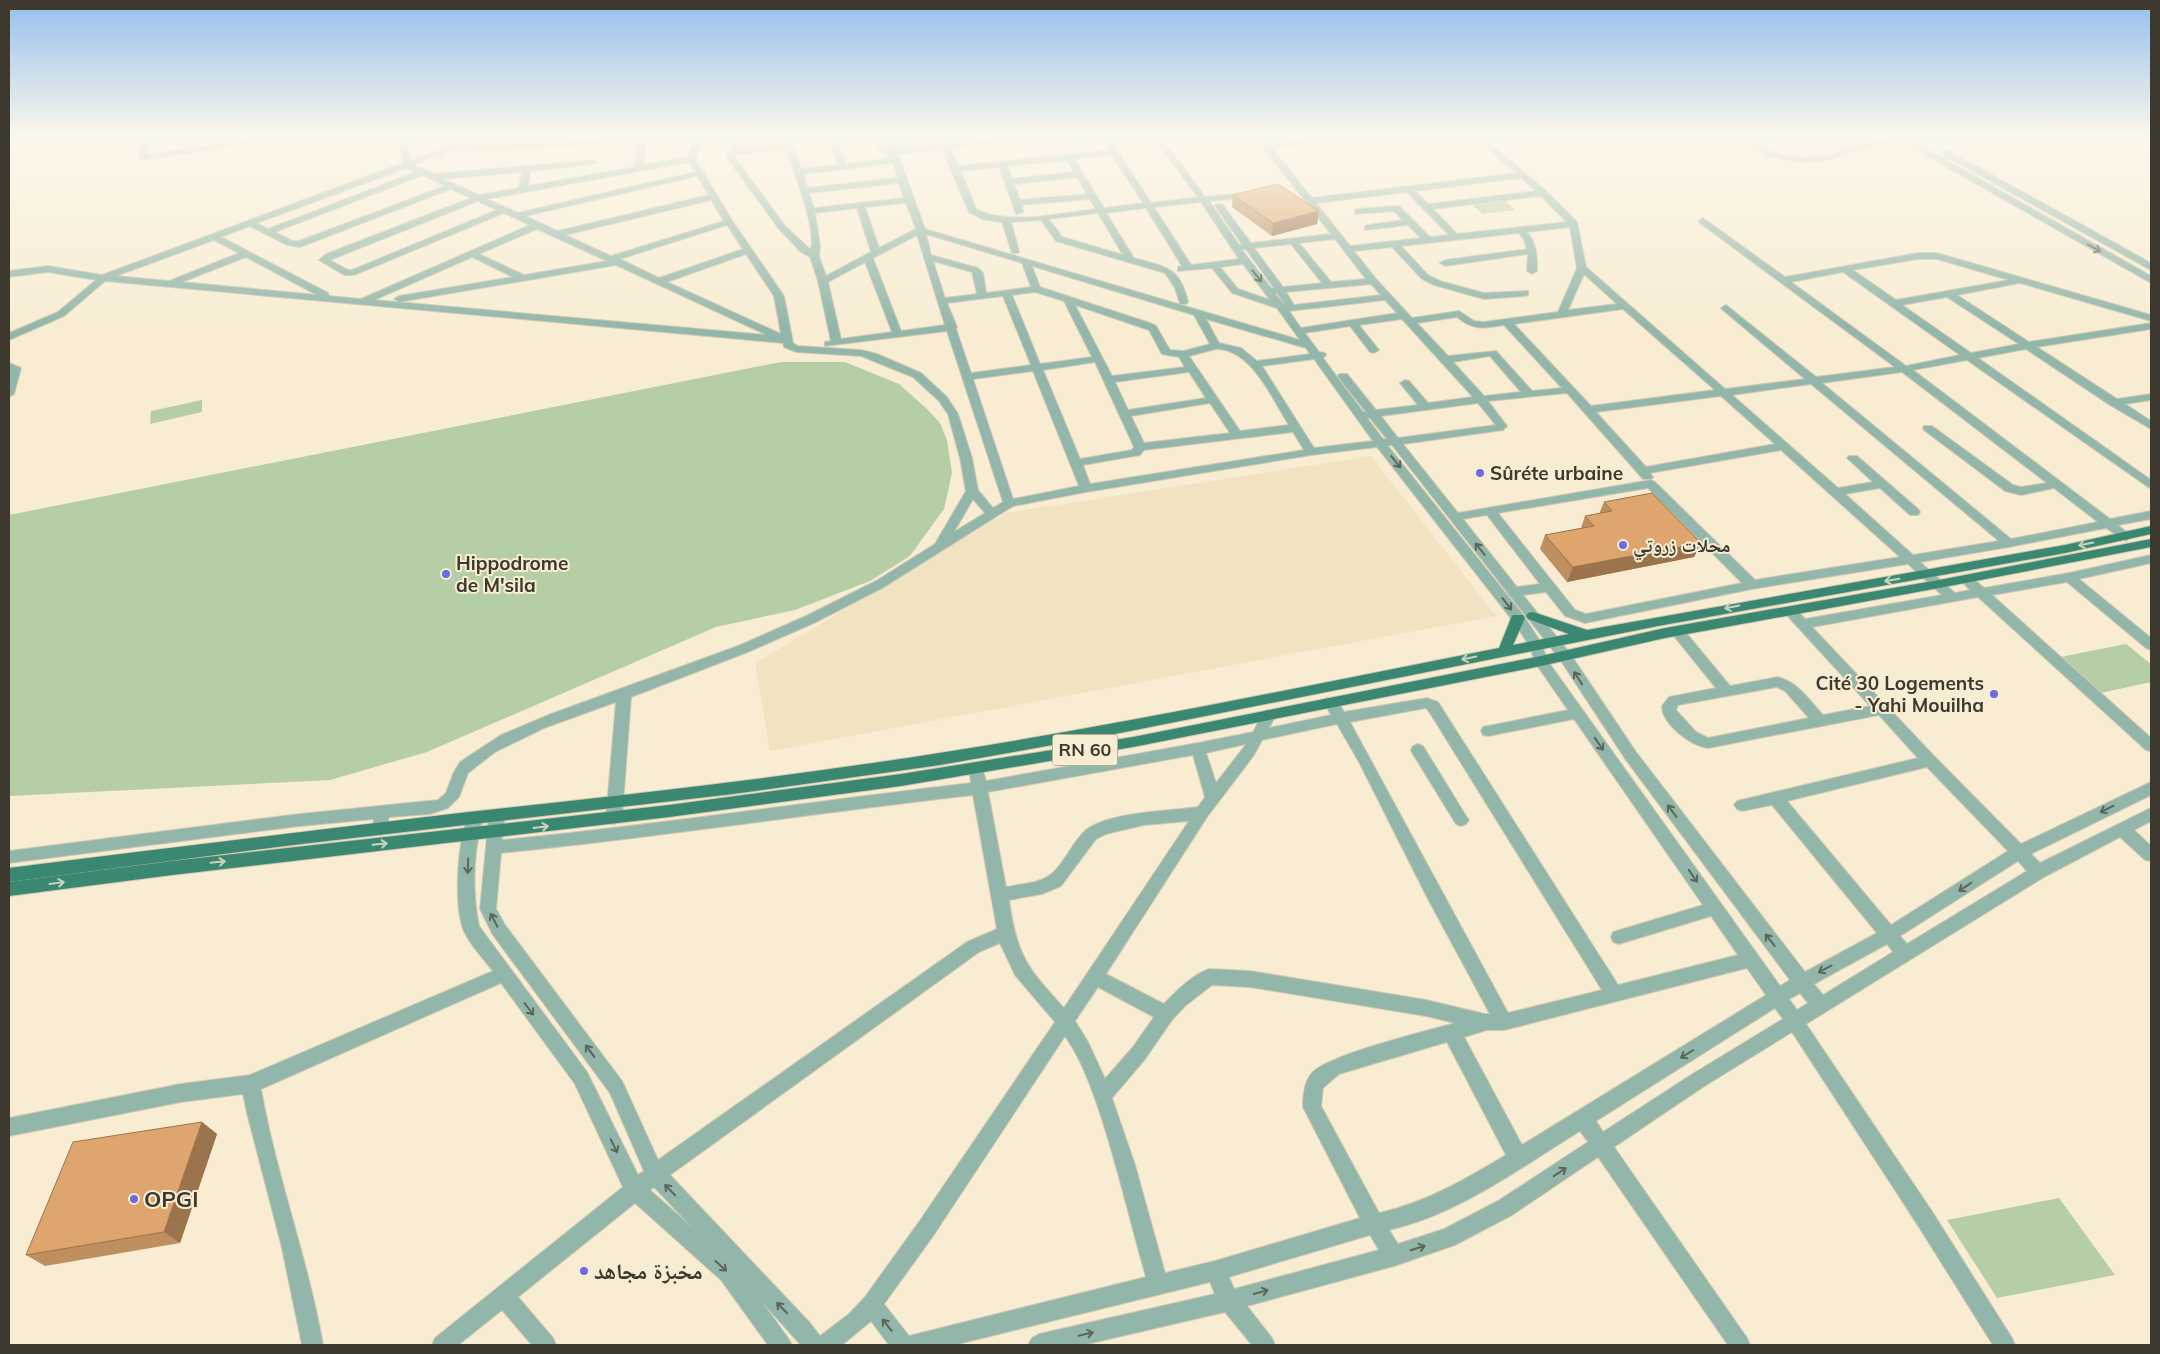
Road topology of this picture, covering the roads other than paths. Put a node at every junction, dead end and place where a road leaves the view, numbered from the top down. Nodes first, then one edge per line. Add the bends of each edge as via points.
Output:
1 (312, 200) edge
2 (357, 200) edge
3 (414, 200) edge
4 (472, 200) edge
5 (483, 200) edge
6 (556, 200) edge
7 (700, 200) edge
8 (715, 200) edge
9 (762, 200) edge
10 (807, 200) edge
11 (907, 200) edge
12 (909, 200) edge
13 (968, 200) edge
14 (1016, 200) edge
15 (1048, 200) edge
16 (1096, 200) edge
17 (1144, 200) edge
18 (1198, 200) edge
19 (1209, 200) edge
20 (1317, 200) edge
21 (1420, 200) edge
22 (1483, 200) edge
23 (1550, 200) edge
24 (2013, 200) edge
25 (2031, 200) edge
26 (1310, 201) joint
27 (1017, 203) junction
28 (860, 206) junction
29 (1148, 206) junction
30 (1426, 207) junction
31 (505, 210) junction
32 (1102, 210) junction
33 (810, 211) junction
34 (1358, 212) dead end
35 (516, 216) junction
36 (1043, 217) junction
37 (1020, 218) junction
38 (1006, 220) junction
39 (1703, 221) dead end
40 (729, 222) junction
41 (1410, 222) junction
42 (250, 223) junction
43 (1574, 224) junction
44 (538, 226) junction
45 (920, 227) junction
46 (1368, 228) dead end
47 (1521, 230) junction
48 (268, 232) junction
49 (558, 234) junction
50 (213, 236) junction
51 (1337, 236) junction
52 (1456, 238) junction
53 (1293, 241) junction
54 (1429, 241) junction
55 (1395, 245) junction
56 (1242, 246) junction
57 (1350, 249) junction
58 (748, 250) junction
59 (1532, 251) junction
60 (246, 254) junction
61 (473, 254) junction
62 (872, 255) junction
63 (814, 256) junction
64 (1019, 256) junction
65 (927, 257) junction
66 (615, 261) junction
67 (1131, 261) junction
68 (1245, 261) junction
69 (1445, 263) dead end
70 (1214, 265) junction
71 (2151, 267) edge
72 (1188, 268) junction
73 (1582, 268) junction
74 (1845, 269) junction
75 (1168, 271) junction
76 (1532, 271) dead end
77 (9, 274) edge
78 (103, 278) junction
79 (525, 279) junction
80 (1784, 280) junction
81 (2151, 280) edge
82 (661, 281) junction
83 (823, 281) junction
84 (1373, 281) junction
85 (2019, 281) junction
86 (169, 284) junction
87 (1328, 284) junction
88 (1036, 289) junction
89 (1275, 291) junction
90 (1006, 292) junction
91 (1525, 292) dead end
92 (1949, 294) junction
93 (982, 295) junction
94 (1387, 297) junction
95 (332, 298) junction
96 (1067, 298) junction
97 (363, 301) junction
98 (943, 301) junction
99 (378, 302) junction
100 (1896, 303) junction
101 (1468, 304) junction
102 (1626, 306) junction
103 (1190, 307) junction
104 (1285, 308) junction
105 (1726, 308) dead end
106 (1562, 314) junction
107 (1408, 318) junction
108 (2151, 318) edge
109 (1507, 322) junction
110 (1353, 324) junction
111 (2151, 326) edge
112 (952, 327) junction
113 (1303, 332) junction
114 (898, 334) junction
115 (9, 336) edge
116 (786, 340) junction
117 (837, 343) junction
118 (2030, 345) junction
119 (1216, 346) junction
120 (1308, 346) junction
121 (796, 349) junction
122 (1374, 350) dead end
123 (1182, 354) junction
124 (1321, 355) junction
125 (1968, 356) junction
126 (1097, 359) junction
127 (1444, 360) junction
128 (1255, 364) junction
129 (9, 366) edge
130 (1036, 367) junction
131 (1190, 369) junction
132 (1904, 369) junction
133 (967, 377) junction
134 (1109, 380) junction
135 (1814, 382) junction
136 (1404, 383) dead end
137 (1570, 390) junction
138 (1723, 392) junction
139 (9, 394) edge
140 (1529, 394) junction
141 (2151, 397) edge
142 (1481, 399) junction
143 (1212, 400) junction
144 (2114, 403) junction
145 (1425, 406) junction
146 (1588, 410) junction
147 (1125, 414) junction
148 (1366, 415) junction
149 (2151, 426) edge
150 (1295, 428) junction
151 (1928, 428) dead end
152 (1237, 435) junction
153 (1393, 440) junction
154 (1380, 443) junction
155 (1784, 446) junction
156 (1140, 447) junction
157 (1311, 452) junction
158 (1853, 458) dead end
159 (1076, 463) junction
160 (1643, 471) junction
161 (1651, 484) junction
162 (1882, 484) junction
163 (2057, 484) junction
164 (2151, 485) edge
165 (1086, 488) junction
166 (972, 491) junction
167 (1836, 492) junction
168 (1009, 503) junction
169 (1489, 510) junction
170 (1914, 512) dead end
171 (991, 513) junction
172 (2151, 515) edge
173 (1454, 517) junction
174 (2108, 523) junction
175 (2151, 530) edge
176 (2128, 542) junction
177 (2009, 543) junction
178 (2151, 543) edge
179 (940, 547) junction
180 (1910, 559) junction
181 (2149, 561) edge
182 (1927, 574) junction
183 (2069, 577) junction
184 (1966, 579) junction
185 (1939, 584) junction
186 (1752, 586) junction
187 (1548, 587) junction
188 (1515, 592) junction
189 (1981, 592) junction
190 (1952, 597) junction
191 (1644, 608) junction
192 (1790, 611) junction
193 (1533, 616) junction
194 (1518, 618) junction
195 (1655, 621) junction
196 (1802, 624) junction
197 (1671, 632) junction
198 (1588, 634) junction
199 (1553, 640) junction
200 (1535, 644) junction
201 (2151, 645) edge
202 (1504, 650) junction
203 (1564, 655) junction
204 (1540, 661) junction
205 (1726, 691) junction
206 (624, 694) junction
207 (1331, 702) junction
208 (1883, 709) junction
209 (1577, 713) junction
210 (1269, 715) junction
211 (1340, 718) junction
212 (1820, 722) junction
213 (1488, 731) dead end
214 (1258, 735) junction
215 (2151, 746) edge
216 (1198, 749) junction
217 (1418, 750) dead end
218 (1930, 761) junction
219 (976, 768) junction
220 (979, 788) junction
221 (2151, 788) edge
222 (1213, 798) junction
223 (1775, 798) junction
224 (1742, 804) dead end
225 (615, 811) junction
226 (382, 812) junction
227 (1202, 813) junction
228 (2151, 814) edge
229 (1461, 820) dead end
230 (472, 826) junction
231 (380, 828) junction
232 (2122, 829) junction
233 (495, 832) junction
234 (2018, 853) junction
235 (2151, 855) edge
236 (9, 857) edge
237 (2038, 872) junction
238 (9, 875) edge
239 (9, 889) edge
240 (1000, 894) junction
241 (1716, 908) junction
242 (1004, 934) junction
243 (1888, 935) junction
244 (1619, 937) dead end
245 (1905, 954) junction
246 (1750, 960) junction
247 (504, 974) junction
248 (1095, 977) junction
249 (1802, 982) junction
250 (1614, 994) junction
251 (1776, 998) junction
252 (1821, 1006) junction
253 (1166, 1014) junction
254 (1066, 1021) junction
255 (1495, 1022) junction
256 (1794, 1022) junction
257 (1452, 1033) junction
258 (251, 1084) junction
259 (1103, 1095) junction
260 (1583, 1118) junction
261 (9, 1127) edge
262 (1600, 1145) junction
263 (1518, 1158) junction
264 (655, 1174) junction
265 (635, 1190) junction
266 (1374, 1224) junction
267 (1394, 1256) junction
268 (1215, 1271) junction
269 (1159, 1286) junction
270 (504, 1296) junction
271 (1229, 1301) junction
272 (872, 1304) junction
273 (313, 1345) edge
274 (442, 1345) edge
275 (546, 1345) edge
276 (781, 1345) edge
277 (814, 1345) edge
278 (825, 1345) edge
279 (904, 1345) edge
280 (912, 1345) edge
281 (1039, 1345) edge
282 (1265, 1345) edge
283 (1740, 1345) edge
284 (2006, 1345) edge

1 - 42 street
2 - 48 street
3 - 48 street via 300,244 290,243
4 - 31 street via 324,260 351,274
5 - 31 street
6 - 35 street
7 - 49 street
8 - 40 street
9 - 63 street via 802,250
10 - 33 street
11 - 28 street
12 - 45 street
13 - 38 street via 972,210 986,217
14 - 27 street
15 - 27 street
16 - 32 street
17 - 29 street
18 - 29 street
19 - 56 street
20 - 26 street
21 - 30 street
22 - 30 street
23 - 43 street
24 -> 81 street
25 - 71 street
26 - 51 street
27 - 37 street
28 - 33 street
28 - 62 street
29 - 32 street
29 - 72 street
30 - 52 street
31 - 35 street
32 - 36 street
32 - 67 street
33 - 63 street via 816,239
34 - 41 street via 1393,208
35 - 44 street
36 - 37 street
36 - 67 street via 1059,239
37 - 38 street
38 - 64 street
39 - 80 street
40 - 58 street
40 - 66 street
41 - 46 street
41 - 54 street
42 - 48 street
42 - 50 street
43 - 47 street
43 - 73 street
44 - 49 street
44 - 61 street
45 - 62 street
45 - 64 street
45 - 65 street
47 - 52 street
47 - 59 street via 1529,239
49 - 66 street
50 - 60 street
50 - 78 street
51 - 53 street
51 - 57 street
52 - 54 street
53 - 56 street
53 - 87 street
54 - 55 street
55 - 57 street
55 - 101 street via 1425,277
56 - 68 street
56 - 89 street
57 - 84 street
58 - 82 street
58 - 116 street via 782,302
59 - 69 street
59 - 76 street
60 - 86 street
60 - 95 street
61 - 79 street
61 - 97 street
62 - 83 street
62 - 114 street
63 - 83 street
64 - 88 street
64 - 103 street
65 - 93 street via 975,270
65 - 98 street
66 - 79 street
66 - 82 street
67 - 75 street
68 - 70 street
68 -> 89 street
70 - 72 street
70 - 104 street via 1235,291
72 - 75 street
73 - 102 street
73 - 106 street
74 - 80 street
74 - 85 street via 1927,255
74 - 100 street
75 - 103 street
77 - 78 street via 48,270
78 - 86 street
78 - 115 street via 61,314
79 - 99 street
80 - 132 street
82 - 116 street
83 - 117 street
84 - 87 street
84 - 94 street
85 - 92 street
85 - 108 street
86 - 95 street
87 - 89 street
88 - 90 street
88 - 96 street
89 - 104 street
90 - 93 street
90 - 130 street
91 - 101 street via 1493,296
92 - 100 street
92 - 118 street
93 - 98 street
94 - 104 street
94 - 107 street
95 - 97 street
96 - 123 street via 1147,325 1153,328 1166,352
96 - 126 street
97 - 99 street
98 - 112 street
99 - 116 street
100 - 125 street
101 - 107 street
101 - 109 street via 1467,322 1475,325
102 - 106 street
102 - 138 street
103 - 113 street
103 - 119 street
103 - 120 street
104 - 113 street
105 - 135 street
106 - 109 street
107 - 110 street
107 - 127 street
109 - 137 street
110 - 113 street
110 - 122 street
111 - 118 street
112 - 114 street
112 - 133 street
113 - 120 street
113 - 124 street
114 - 117 street
116 - 121 street
117 - 121 street
118 - 125 street
118 - 144 street
119 - 123 street
119 - 128 street via 1243,353
120 - 124 street
121 - 166 street via 873,356 917,375 932,387 953,414
123 - 131 street
124 - 128 street
124 - 148 street
125 - 132 street
125 - 164 street
126 - 130 street
126 - 134 street
127 - 140 street via 1492,353
127 - 142 street
128 - 150 street
129 - 139 street via 16,368
130 - 133 street
130 - 159 street
131 - 134 street
131 - 143 street
132 - 135 street
132 - 163 street
133 - 168 street
134 - 147 street
135 - 138 street
135 - 177 street
136 - 145 street
137 - 140 street
137 - 146 street
138 - 146 street
138 - 155 street
140 - 142 street
141 - 144 street
142 - 145 street
142 - 153 street via 1501,423 1499,428
143 - 147 street
143 - 152 street
144 - 149 street
145 - 148 street
146 - 160 street
147 - 156 street
148 - 153 street
148 - 154 street
150 - 152 street
150 - 157 street
151 - 163 street via 2009,488 2021,491
152 - 156 street
153 - 154 street
153 - 173 street
154 - 157 street
154 -> 194 street
155 - 160 street
155 - 167 street
156 - 159 street via 1136,453
157 - 165 street
158 - 162 street
159 - 165 street
160 - 161 street
161 - 169 street
161 - 186 street
162 - 167 street
162 - 170 street
163 - 174 street
165 - 168 street
166 - 171 street
166 - 179 street
167 - 180 street
168 - 171 street
169 - 173 street
169 - 187 street
171 - 179 street
172 - 174 street
188 -> 173 street
174 - 176 street
174 - 177 street
175 - 176 main road, RN 60
176 - 178 main road, RN 60
176 - 181 street
176 -> 182 main road, RN 60
176 - 184 main road, RN 60
177 - 180 street
179 - 206 street via 880,584 811,619 743,649
180 - 182 street
180 - 186 street
181 - 183 street
182 - 185 street
182 -> 195 main road, RN 60
183 - 189 street
183 - 201 street
184 - 185 main road, RN 60
184 - 189 street
185 - 190 street
185 - 192 main road, RN 60
186 - 191 street
187 - 188 street
187 - 191 street via 1570,613 1580,618
188 - 193 street
189 - 190 street
189 - 215 street
190 - 196 street
191 - 195 street
192 - 196 street
192 - 197 main road, RN 60
193 - 198 main road
193 - 199 street
194 - 200 street
194 - 202 main road
195 - 197 street
195 - 198 main road, RN 60
196 - 208 street
197 - 203 main road, RN 60
197 - 205 street
198 - 199 main road, RN 60
199 - 200 main road, RN 60
199 - 203 street
200 - 202 main road, RN 60
200 - 204 street
202 -> 225 main road, RN 60 via 1107,731
203 - 204 main road, RN 60
249 -> 203 street via 1631,756
204 - 207 main road, RN 60
204 - 209 street
205 - 212 street via 1778,682 1785,684
205 - 212 street via 1674,701 1668,706 1669,711 1691,737 1702,744
206 - 225 street
206 - 226 street via 559,717 490,748 466,766 454,795 443,804
207 - 210 main road, RN 60
207 - 211 street
208 - 212 street
208 - 218 street
209 - 213 street
209 -> 241 street
210 - 214 street
210 - 219 main road, RN 60
211 - 214 street
211 - 250 street via 1424,703 1433,706
211 - 255 street via 1433,892
214 - 216 street
214 - 222 street
216 - 220 street
216 - 222 street
217 - 229 street
218 - 223 street
218 - 234 street
219 - 220 street
219 - 225 main road, RN 60 via 901,780
220 - 233 street via 617,835
220 - 240 street
221 -> 234 street
222 - 227 street
223 - 224 street
223 - 243 street
225 - 233 main road, RN 60
226 - 231 street
226 - 236 street
227 - 240 street via 1098,830 1090,835 1055,881
227 - 248 street
228 - 232 street
230 - 231 main road, RN 60
230 - 233 main road, RN 60
239 -> 230 main road, RN 60
230 -> 247 street via 466,910 471,928
231 - 238 main road, RN 60
232 - 235 street
232 - 237 street
264 -> 233 street via 616,1087 492,918 488,909
234 - 237 street
234 -> 243 street
237 - 245 street
240 - 242 street
241 - 244 street
241 - 246 street
242 - 254 street via 1021,970
242 - 264 street via 973,947
243 - 245 street
243 -> 249 street
245 - 252 street
246 - 250 street
246 - 251 street
247 - 258 street
247 -> 265 street via 581,1078
248 - 253 street
248 - 254 street
249 - 251 street
249 - 252 street
250 - 255 street
251 - 256 street
251 -> 260 street
252 - 256 street
253 - 255 street via 1178,1000 1209,977 1224,977 1426,1008
253 - 259 street via 1140,1054
254 - 259 street via 1082,1046
254 - 272 street
255 - 257 street
256 - 262 street
256 - 284 street
257 - 263 street
257 - 266 street via 1335,1067 1319,1076 1312,1089 1312,1106
258 - 261 street via 181,1093
258 - 273 street
259 - 269 street
260 - 262 street
260 - 263 street
267 -> 262 street via 1448,1238 1505,1208
262 - 283 street
263 - 266 street via 1438,1204 1408,1216
264 - 265 street
277 -> 264 street via 804,1330
265 - 270 street
265 -> 276 street via 728,1273
266 - 267 street
266 - 268 street
271 -> 267 street
268 - 269 street
268 - 271 street
269 - 280 street
270 - 274 street
270 - 275 street
281 -> 271 street
271 - 282 street
272 - 278 street via 843,1333
279 -> 272 street

